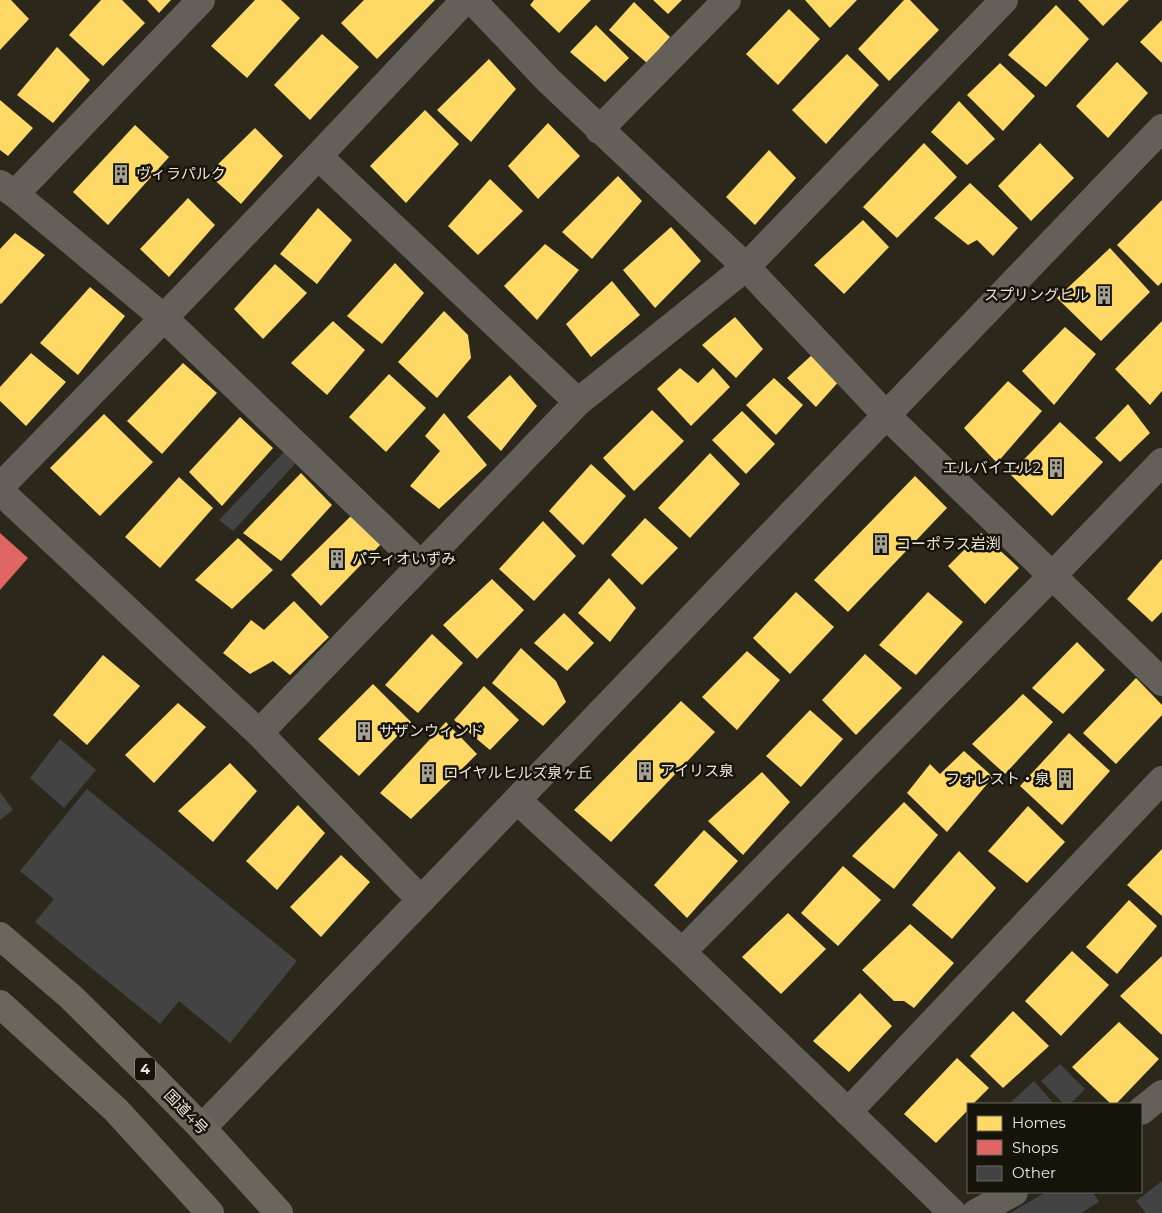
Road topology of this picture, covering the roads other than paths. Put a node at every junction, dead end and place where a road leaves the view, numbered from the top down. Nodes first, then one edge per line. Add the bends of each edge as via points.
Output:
1 (201, 0) edge
2 (465, 0) edge
3 (472, 0) edge
4 (727, 0) edge
5 (1004, 0) edge
6 (1162, 128) edge
7 (599, 130) junction
8 (319, 157) junction
9 (7, 189) edge
10 (746, 267) junction
11 (164, 319) junction
12 (578, 402) junction
13 (886, 415) junction
14 (1162, 462) edge
15 (0, 487) edge
16 (0, 491) edge
17 (421, 565) junction
18 (1052, 576) junction
19 (1162, 682) edge
20 (259, 733) junction
21 (1162, 780) edge
22 (517, 800) junction
23 (421, 900) junction
24 (0, 936) edge
25 (682, 952) junction
26 (0, 1004) edge
27 (1162, 1094) edge
28 (1142, 1110) edge
29 (848, 1112) junction
30 (202, 1128) junction
31 (1012, 1193) edge
32 (210, 1213) edge
33 (279, 1213) edge
34 (953, 1213) edge
35 (976, 1213) edge

1 - 9 street
2 - 8 street
3 - 7 street
4 - 7 street
5 - 10 street
6 - 13 street
7 - 10 street
8 - 11 street
8 - 12 street
9 - 11 street
10 - 12 street
10 - 13 street
11 - 15 street
11 - 17 street
12 - 17 street
13 - 18 street
13 - 22 street
14 - 18 street
16 - 20 street
17 - 20 street
18 - 19 street
18 - 25 street
20 - 23 street
21 - 29 street
22 - 23 street
22 - 25 street
23 - 30 street
24 - 30 highway, 国道4号 / 4 via 71,997
25 - 29 street
26 - 32 highway via 116,1110
27 - 28 street
29 - 34 street
30 - 33 highway, 国道4号 / 4
31 - 35 street

